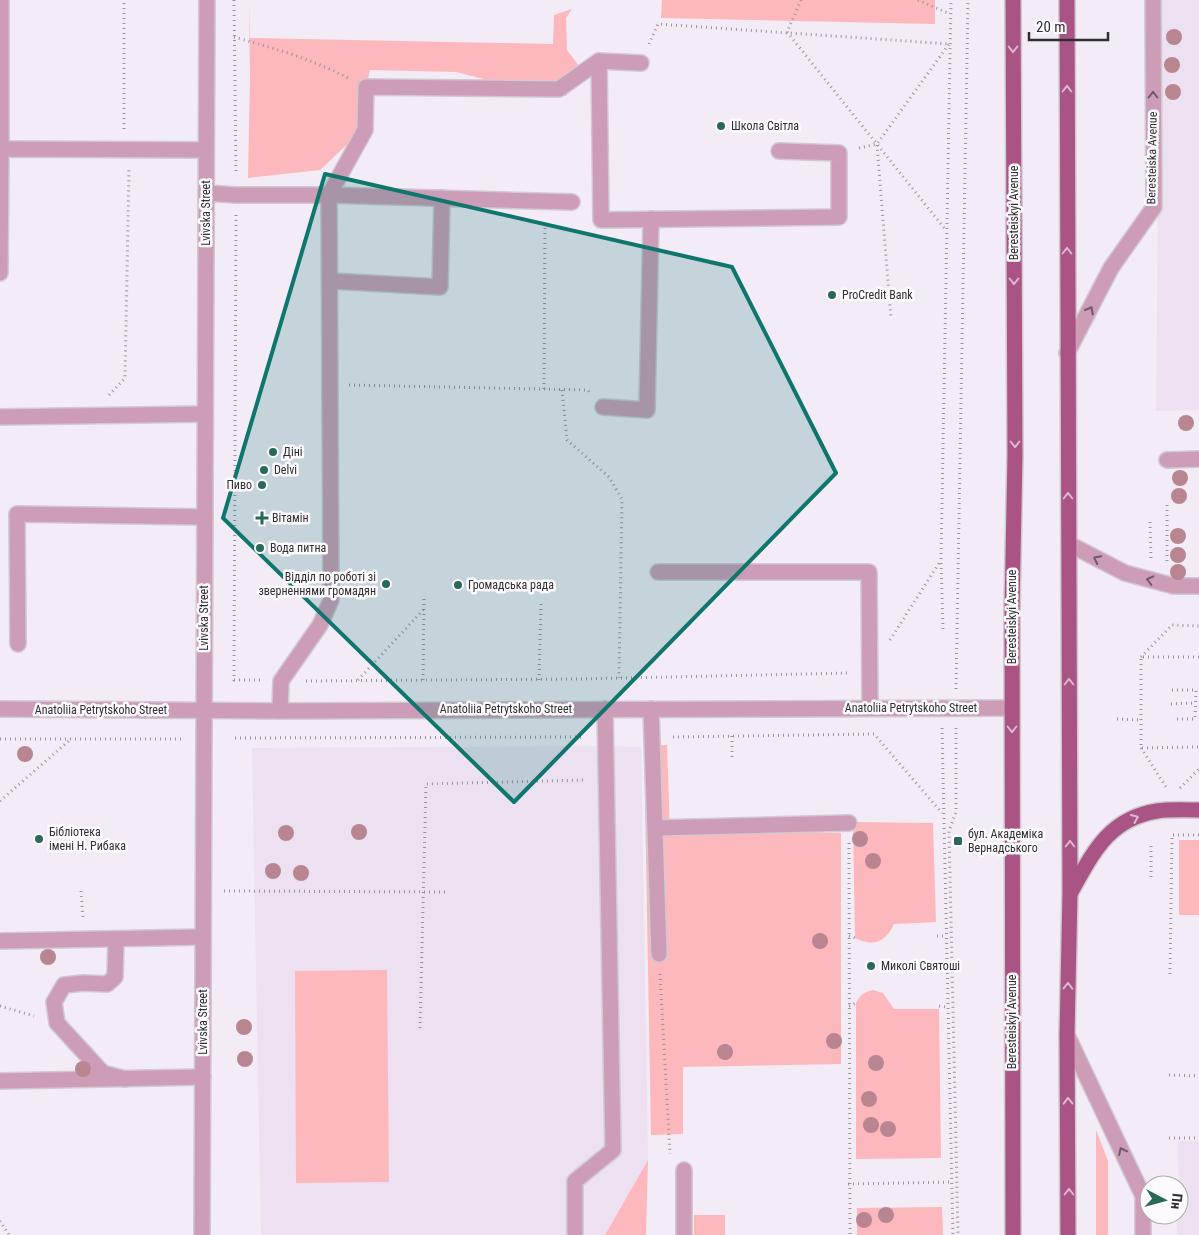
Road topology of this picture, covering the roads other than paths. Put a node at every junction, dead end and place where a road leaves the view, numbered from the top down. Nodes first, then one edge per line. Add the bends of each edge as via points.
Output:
1 (1, 0) edge
2 (206, 0) edge
3 (1013, 0) edge
4 (1067, 0) edge
5 (1153, 0) edge
6 (599, 61) junction
7 (641, 63) road end
8 (1, 149) edge
9 (206, 150) junction
10 (779, 151) dead end
11 (206, 193) junction
12 (329, 195) junction
13 (442, 198) junction
14 (572, 202) dead end
15 (651, 219) junction
16 (0, 273) edge
17 (331, 281) junction
18 (1067, 353) junction
19 (603, 408) road end
20 (205, 414) junction
21 (0, 417) edge
22 (1199, 459) edge
23 (1168, 460) dead end
24 (204, 517) junction
25 (1069, 544) junction
26 (658, 572) dead end
27 (1199, 586) edge
28 (18, 644) dead end
29 (870, 708) junction
30 (1012, 708) junction
31 (0, 709) edge
32 (605, 709) junction
33 (651, 709) junction
34 (204, 711) junction
35 (280, 711) junction
36 (1199, 810) edge
37 (849, 823) road end
38 (656, 828) junction
39 (1070, 893) junction
40 (204, 937) junction
41 (116, 939) junction
42 (0, 941) edge
43 (659, 954) road end
44 (1067, 1035) junction
45 (203, 1077) junction
46 (125, 1078) junction
47 (0, 1081) edge
48 (684, 1170) dead end
49 (575, 1232) dead end
50 (202, 1235) edge
51 (684, 1235) edge
52 (1013, 1235) edge
53 (1068, 1235) edge
54 (1143, 1235) edge

1 - 8 street
2 - 9 street, Lvivska Street
3 -> 30 main road, Beresteiskyi Avenue via 1015,454
18 -> 4 main road
18 -> 5 street, Beresteiska Avenue via 1111,268 1154,207
6 - 7 street
6 - 12 street via 559,89 366,87 365,130
6 - 15 street via 602,220
8 - 9 street
8 - 16 street
9 - 11 street, Lvivska Street
10 - 15 street via 838,153 839,217
11 - 12 street
11 - 20 street, Lvivska Street
12 - 13 street
12 - 17 street
13 - 14 street
13 - 17 street via 440,287
15 - 19 street via 647,410
17 - 35 street via 331,600 320,625 281,681
25 -> 18 main road
20 - 21 street
20 - 24 street, Lvivska Street
22 - 23 street
24 - 28 street via 17,514
24 - 34 street, Lvivska Street
27 -> 25 street via 1174,586 1125,573
39 -> 25 main road
26 - 29 street via 869,572
29 - 30 street, Anatoliia Petrytskoho Street
29 - 33 street, Anatoliia Petrytskoho Street
30 -> 52 main road, Beresteiskyi Avenue
31 - 34 street, Anatoliia Petrytskoho Street
32 - 33 street, Anatoliia Petrytskoho Street
32 - 35 street, Anatoliia Petrytskoho Street
32 - 49 street via 613,1150 575,1181
33 - 38 street
34 - 35 street, Anatoliia Petrytskoho Street
34 - 40 street, Lvivska Street
39 -> 36 main road via 1110,831 1136,816 1157,811
37 - 38 street
38 - 43 street
44 -> 39 main road
40 - 41 street
40 - 45 street, Lvivska Street
41 - 42 street
41 - 46 street via 114,977 107,984 64,985 54,1002 56,1023 103,1073
53 -> 44 main road
54 -> 44 street via 1143,1196
45 - 46 street
45 - 50 street, Lvivska Street
46 - 47 street
48 - 51 street

